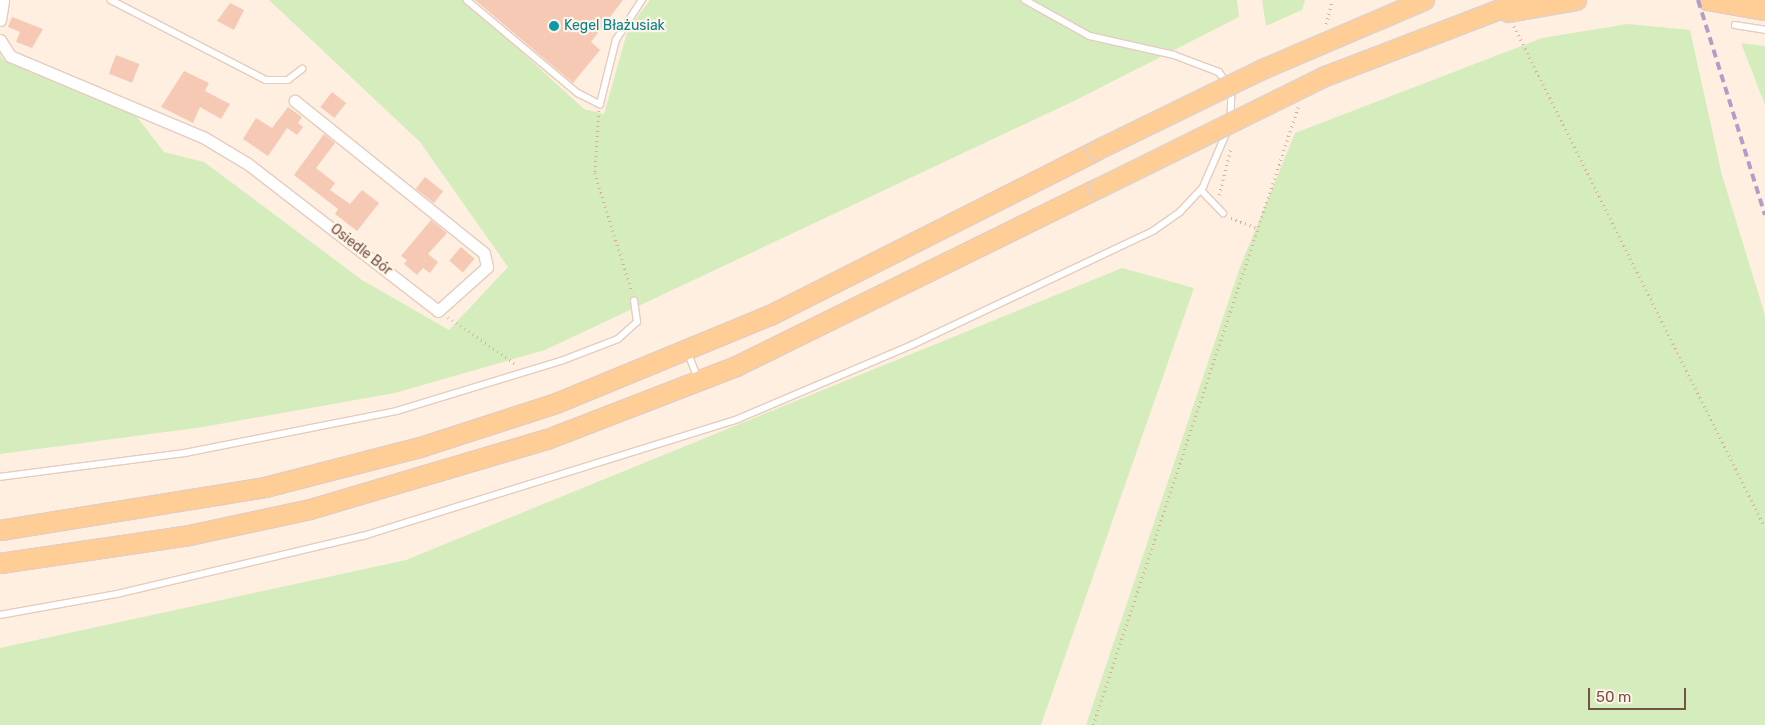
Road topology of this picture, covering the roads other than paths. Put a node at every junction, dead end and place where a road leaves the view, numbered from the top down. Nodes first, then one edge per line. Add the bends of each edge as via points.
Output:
1 (4, 0) edge
2 (111, 0) edge
3 (467, 0) edge
4 (642, 0) edge
5 (1025, 0) edge
6 (1424, 0) edge
7 (1523, 0) edge
8 (1576, 0) edge
9 (1707, 0) edge
10 (1765, 10) edge
11 (1470, 18) junction
12 (0, 20) edge
13 (1735, 25) dead end
14 (1765, 30) edge
15 (0, 40) edge
16 (302, 69) dead end
17 (294, 100) dead end
18 (1201, 190) junction
19 (1223, 213) road end
20 (634, 301) road end
21 (687, 350) junction
22 (700, 382) junction
23 (0, 477) edge
24 (0, 530) edge
25 (0, 563) edge
26 (0, 615) edge

1 - 12 street
2 - 16 lane via 266,80 288,80
3 - 4 lane via 578,93 600,104 616,40
5 - 18 lane via 1090,36 1209,66 1227,80 1234,98 1228,134
6 - 21 main road, bridge via 1270,65 770,315
7 - 11 main road, bridge
8 - 11 main road, bridge
9 - 10 main road
11 - 22 main road, bridge via 1309,83
13 - 14 lane
15 - 17 street, Osiedle Bór via 10,56 203,137 248,164 438,311 487,267 487,257
18 - 19 lane
18 - 26 lane via 1167,223 1076,270 738,419 363,536 117,594
20 - 23 lane via 638,314 633,330 527,371 397,410 185,453
21 - 22 lane
21 - 24 main road via 556,403 325,473 151,509
22 - 25 main road via 539,441 361,496 189,535

